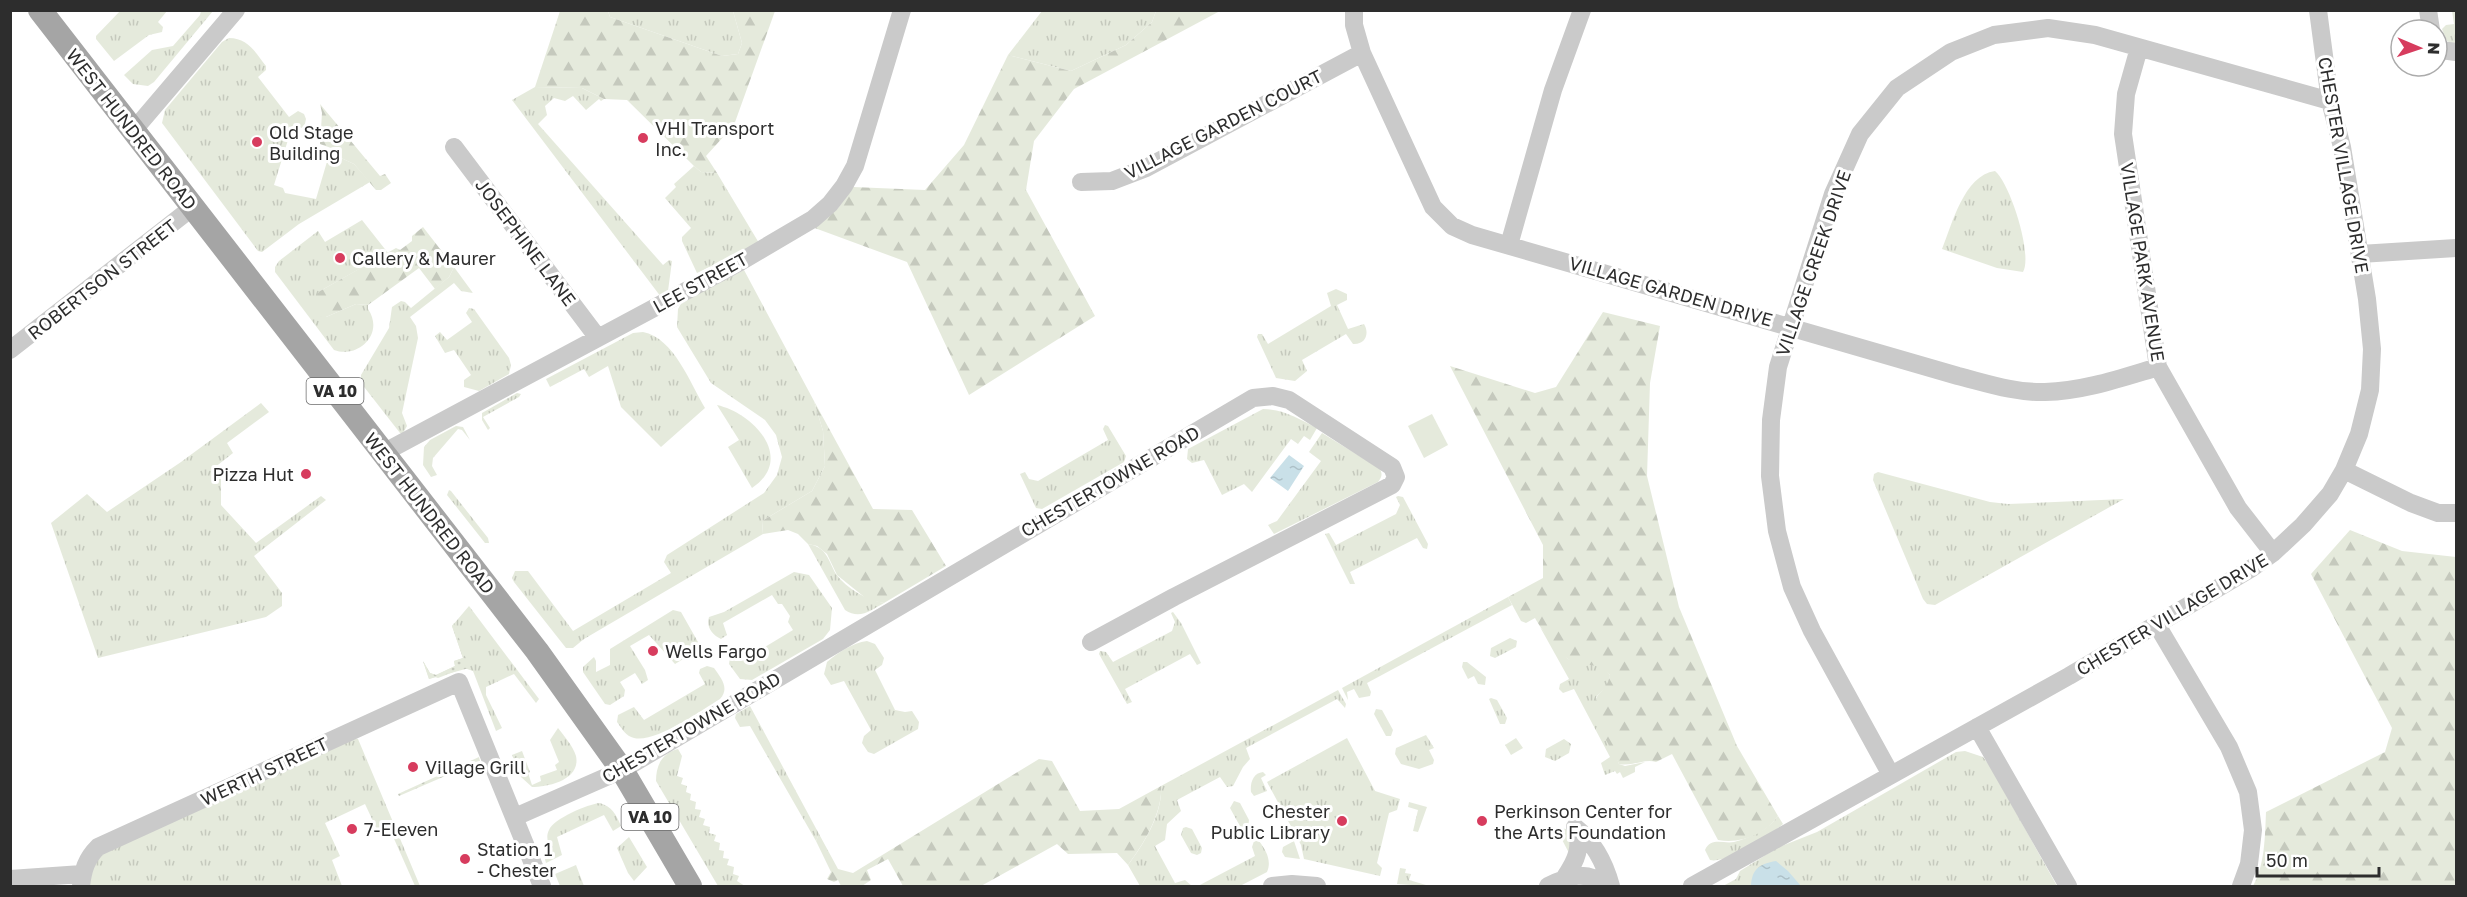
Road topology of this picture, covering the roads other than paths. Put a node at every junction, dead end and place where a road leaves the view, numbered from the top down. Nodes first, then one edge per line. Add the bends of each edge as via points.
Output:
1 (40, 10) edge
2 (236, 10) edge
3 (902, 10) edge
4 (1354, 10) edge
5 (1582, 10) edge
6 (2318, 10) edge
7 (2139, 48) junction
8 (1362, 52) junction
9 (2330, 101) junction
10 (133, 131) junction
11 (454, 147) dead end
12 (1081, 182) dead end
13 (192, 207) junction
14 (1509, 245) junction
15 (2457, 248) edge
16 (2360, 254) junction
17 (1790, 326) junction
18 (598, 338) junction
19 (10, 350) edge
20 (2158, 367) junction
21 (383, 453) junction
22 (2344, 470) junction
23 (2457, 513) edge
24 (2273, 553) junction
25 (2157, 625) junction
26 (1091, 642) dead end
27 (1977, 727) junction
28 (622, 770) junction
29 (1891, 775) junction
30 (515, 817) junction
31 (1565, 877) junction
32 (10, 879) edge
33 (82, 880) edge
34 (542, 886) edge
35 (690, 886) edge
36 (1272, 886) edge
37 (1317, 886) edge
38 (1548, 886) edge
39 (1606, 886) edge
40 (1611, 886) edge
41 (1692, 886) edge
42 (2068, 886) edge
43 (2241, 886) edge

1 - 10 main road, WEST HUNDRED ROAD / VA 10
2 - 10 street
3 - 18 street, LEE STREET via 855,166 830,204 813,219 740,262
4 - 8 street, VILLAGE GARDEN DRIVE
5 - 14 street via 1553,90
6 - 9 street, CHESTER VILLAGE DRIVE
7 - 9 street, VILLAGE CREEK DRIVE
7 - 17 street, VILLAGE CREEK DRIVE via 2095,35 2048,28 1994,35 1951,52 1897,88 1860,134 1833,194
7 - 20 street, VILLAGE PARK AVENUE via 2126,94 2123,134
8 - 12 street, VILLAGE GARDEN COURT via 1146,168 1112,181
8 - 14 street, VILLAGE GARDEN DRIVE via 1433,207 1452,226
9 - 16 street, CHESTER VILLAGE DRIVE
10 - 13 main road, WEST HUNDRED ROAD / VA 10
11 - 18 street, JOSEPHINE LANE
13 - 19 street, ROBERTSON STREET
13 - 21 main road, WEST HUNDRED ROAD / VA 10
14 - 17 street, VILLAGE GARDEN DRIVE
15 - 16 street
16 - 22 street, CHESTER VILLAGE DRIVE via 2372,349 2370,390 2359,434
17 - 20 street, VILLAGE GARDEN DRIVE via 2012,389 2044,392 2083,388
17 - 29 street, VILLAGE CREEK DRIVE via 1778,367 1771,420 1770,476 1777,531 1792,586 1812,631
18 - 21 street, LEE STREET
20 - 24 street, VILLAGE PARK AVENUE via 2238,508
21 - 28 main road, WEST HUNDRED ROAD / VA 10 via 530,642
22 - 23 street via 2411,503 2438,513
22 - 24 street, CHESTER VILLAGE DRIVE via 2330,494
24 - 25 street, CHESTER VILLAGE DRIVE
25 - 27 street, CHESTER VILLAGE DRIVE
25 - 43 street via 2229,747 2248,792 2253,830 2249,864
26 - 28 street, CHESTERTOWNE ROAD via 1392,486 1396,477 1392,466 1289,399 1253,398
27 - 29 street, CHESTER VILLAGE DRIVE
27 - 42 street
28 - 30 street, CHESTERTOWNE ROAD
28 - 35 main road, WEST HUNDRED ROAD / VA 10
29 - 41 street, CHESTER VILLAGE DRIVE
30 - 33 street, WERTH STREET via 459,682 98,847 89,855
30 - 34 street
31 - 38 street
31 - 39 street via 1588,876
31 - 40 street via 1579,846 1575,827 1587,836 1607,870
32 - 33 street, WERTH STREET
36 - 37 street

